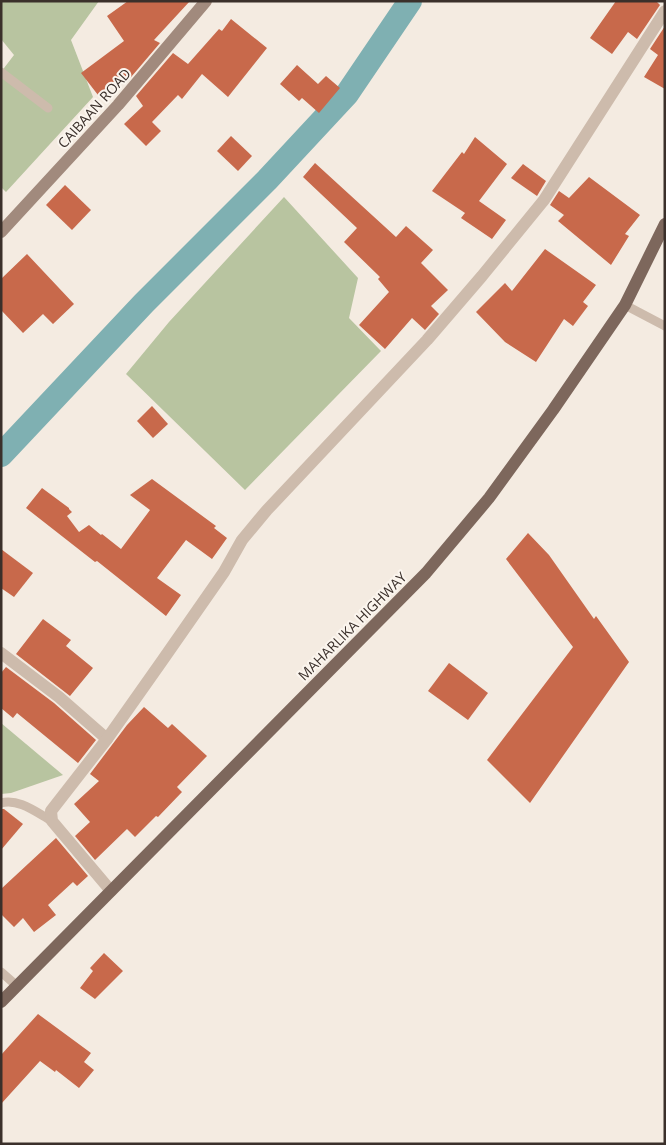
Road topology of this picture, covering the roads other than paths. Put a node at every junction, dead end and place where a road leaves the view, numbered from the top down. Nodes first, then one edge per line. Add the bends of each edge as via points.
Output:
1 (206, 1) edge
2 (665, 11) edge
3 (1, 72) edge
4 (48, 108) dead end
5 (665, 224) edge
6 (1, 232) edge
7 (625, 305) junction
8 (665, 326) edge
9 (1, 653) edge
10 (107, 739) junction
11 (1, 804) edge
12 (52, 820) junction
13 (111, 891) junction
14 (1, 972) edge
15 (17, 986) junction
16 (1, 1002) edge

1 - 6 street, CAIBAAN ROAD via 118,105
2 - 10 street via 544,200 427,340 242,540 224,572
3 - 4 lane
5 - 7 main road, MAHARLIKA HIGHWAY
7 - 8 lane
7 - 13 main road, MAHARLIKA HIGHWAY via 489,498 426,572
9 - 10 street
10 - 12 street via 51,811
11 - 12 lane via 21,804
12 - 13 street
13 - 15 main road, MAHARLIKA HIGHWAY
14 - 15 lane
15 - 16 main road, MAHARLIKA HIGHWAY

